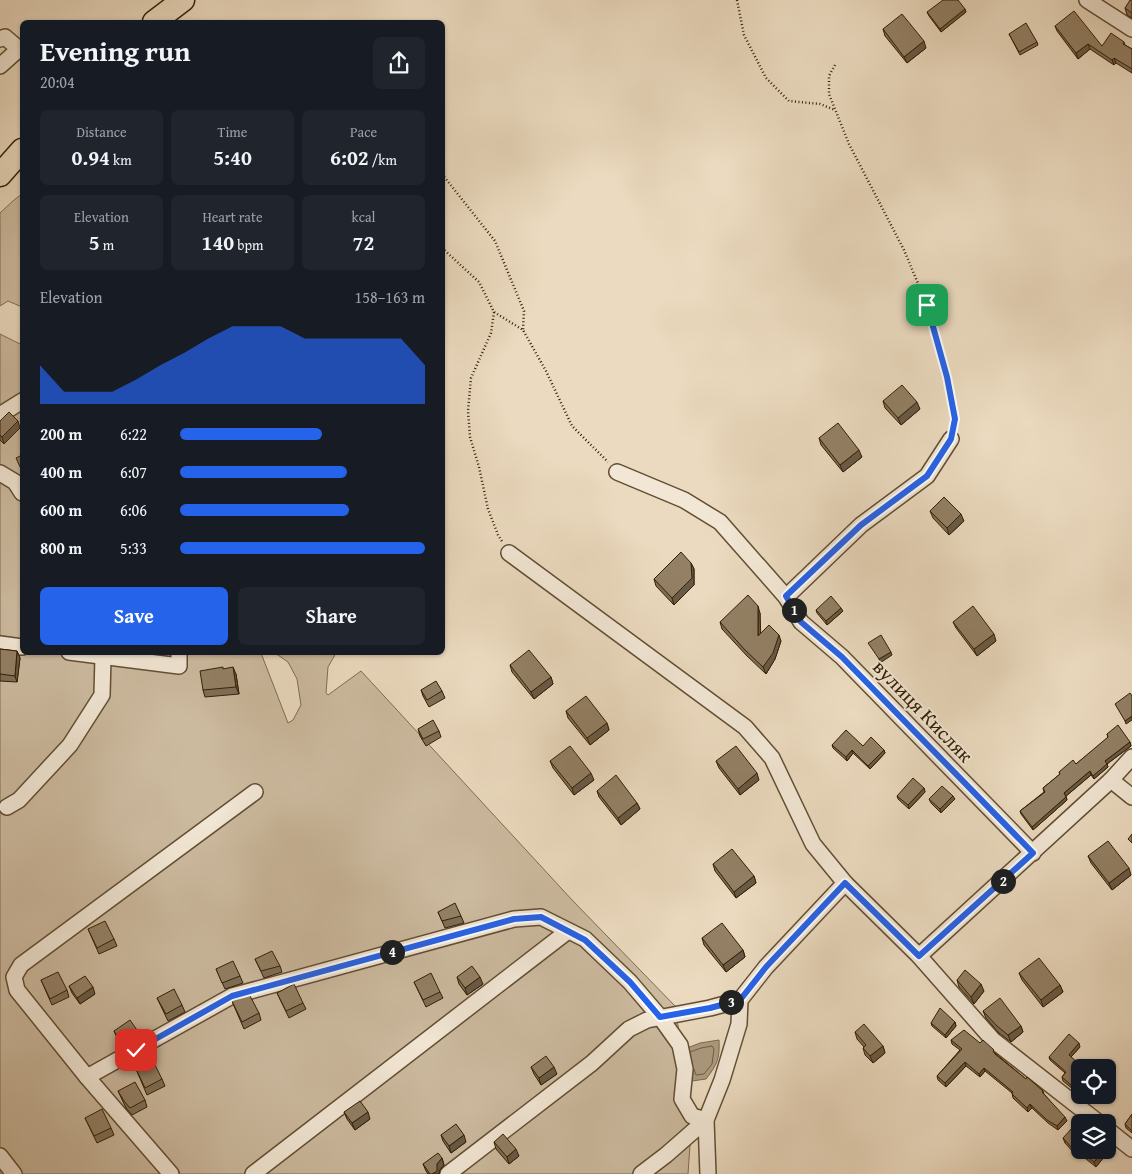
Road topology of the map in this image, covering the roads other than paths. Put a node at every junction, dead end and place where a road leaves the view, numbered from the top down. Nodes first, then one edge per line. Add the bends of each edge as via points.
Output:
1 (183, 0) edge
2 (1087, 0) edge
3 (157, 20) edge
4 (1132, 29) edge
5 (0, 38) edge
6 (20, 48) edge
7 (20, 50) edge
8 (0, 66) edge
9 (20, 152) edge
10 (2, 168) edge
11 (20, 402) edge
12 (0, 414) edge
13 (951, 439) road end
14 (617, 472) road end
15 (0, 473) edge
16 (20, 490) edge
17 (509, 553) road end
18 (786, 596) junction
19 (0, 644) edge
20 (20, 647) edge
21 (91, 655) edge
22 (179, 655) edge
23 (103, 657) junction
24 (1132, 757) edge
25 (1112, 780) junction
26 (255, 792) dead end
27 (1132, 797) edge
28 (7, 807) dead end
29 (1033, 853) junction
30 (845, 883) junction
31 (568, 931) junction
32 (919, 956) junction
33 (740, 1000) junction
34 (660, 1017) junction
35 (87, 1077) junction
36 (1088, 1114) edge
37 (706, 1120) junction
38 (1116, 1136) edge
39 (1132, 1149) edge
40 (0, 1156) edge
41 (14, 1174) edge
42 (170, 1174) edge
43 (253, 1174) edge
44 (448, 1174) edge
45 (641, 1174) edge
46 (708, 1174) edge

1 - 3 highway
2 - 4 street
5 - 6 street via 5,36
7 - 8 street
9 - 10 highway
11 - 12 street
13 - 18 street via 927,476 861,525
14 - 18 street, вулиця Кисляк via 684,500 720,522
15 - 16 street via 15,482
17 - 30 street via 745,727 772,758 813,844
18 - 29 street, вулиця Кисляк via 801,622 842,657
19 - 20 street
21 - 23 street
22 - 23 street via 179,666
23 - 28 street via 102,695 70,744 19,800
24 - 25 street
25 - 27 street
25 - 29 street
26 - 35 street via 21,965 14,977 17,990
29 - 32 street
30 - 32 street
30 - 33 street via 766,967
31 - 34 street via 585,940 630,982
31 - 35 street via 541,917 514,919 232,996
31 - 43 street
32 - 36 street via 994,1040
33 - 34 street
33 - 37 street via 739,1024
34 - 37 street via 680,1045 685,1069 682,1099 692,1116
34 - 44 street via 629,1029 592,1063
35 - 42 street
37 - 45 street
37 - 46 street
38 - 39 street
40 - 41 street

